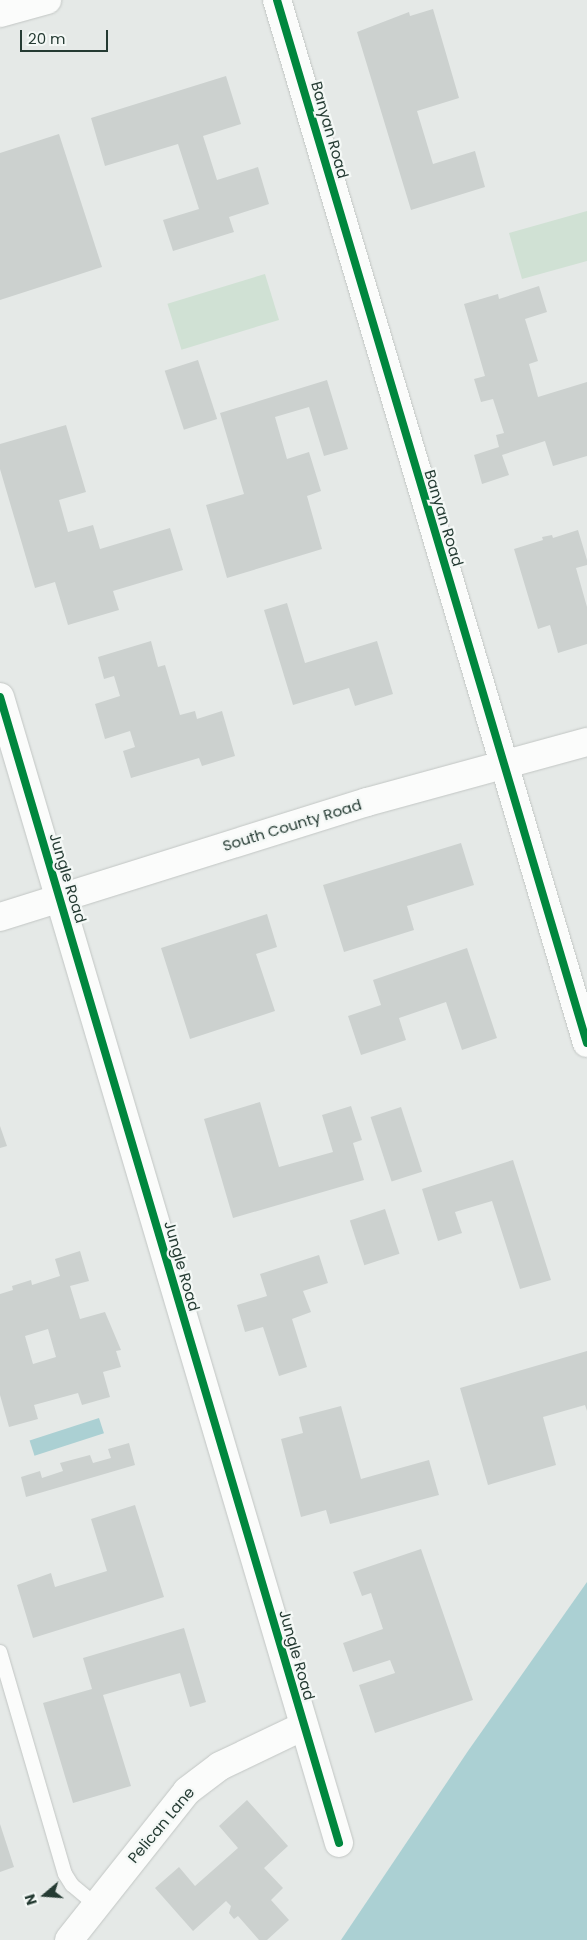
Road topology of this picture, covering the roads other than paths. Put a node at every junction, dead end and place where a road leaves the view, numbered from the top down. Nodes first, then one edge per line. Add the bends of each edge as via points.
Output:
1 (47, 0) edge
2 (277, 0) edge
3 (0, 12) edge
4 (0, 697) edge
5 (587, 742) edge
6 (504, 764) junction
7 (59, 898) junction
8 (0, 917) edge
9 (587, 1043) edge
10 (0, 1652) edge
11 (304, 1726) junction
12 (339, 1843) dead end
13 (96, 1906) junction
14 (69, 1940) edge

1 - 3 street
2 - 6 street, Banyan Road
4 - 7 street, Jungle Road
5 - 6 street, South County Road
6 - 7 street, South County Road via 368,802
6 - 9 street, Banyan Road
7 - 8 street, South County Road
7 - 11 street, Jungle Road
10 - 13 lane via 64,1874
11 - 12 street, Jungle Road
11 - 13 street, Pelican Lane via 202,1777 173,1807
13 - 14 street, Pelican Lane

